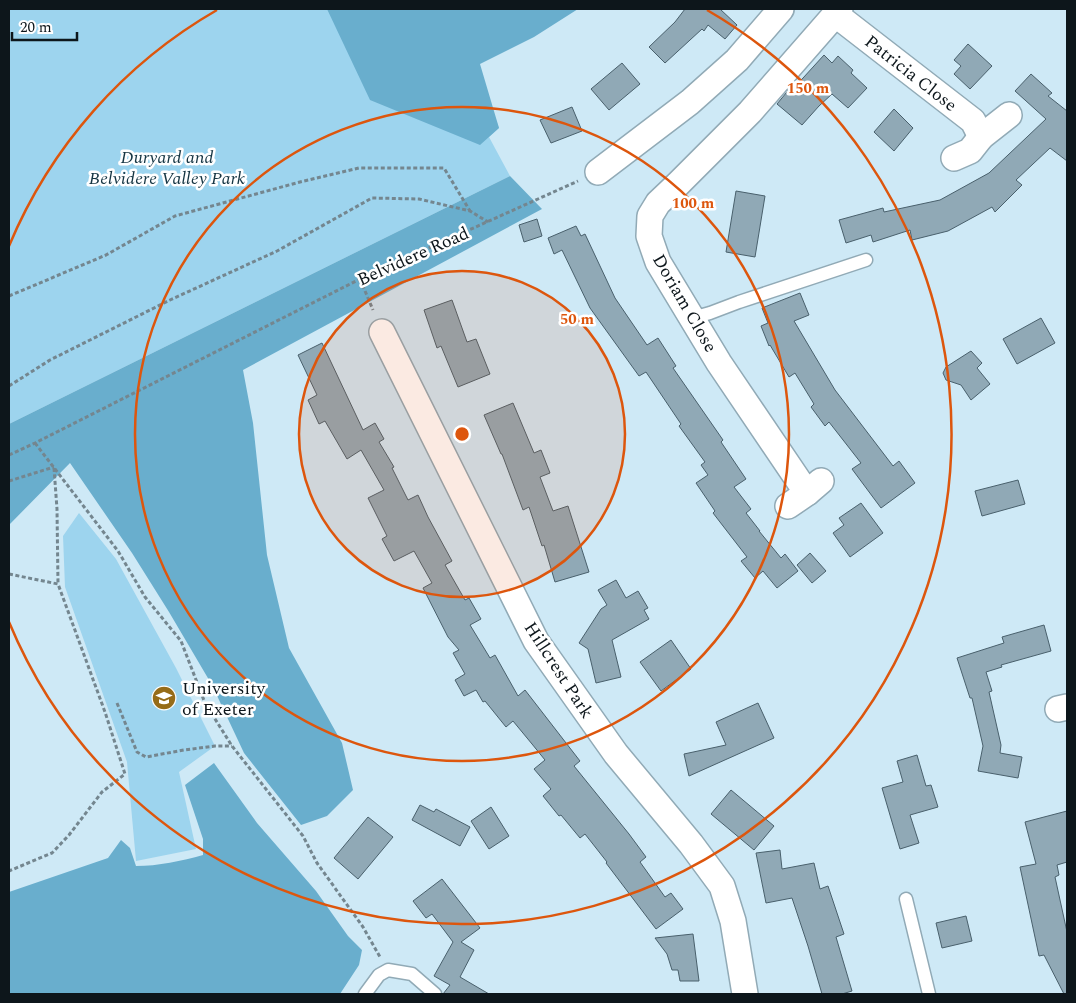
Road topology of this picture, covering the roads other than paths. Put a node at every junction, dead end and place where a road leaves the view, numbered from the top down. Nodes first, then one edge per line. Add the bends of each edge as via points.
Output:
1 (782, 9) edge
2 (838, 11) edge
3 (1009, 116) dead end
4 (981, 137) junction
5 (954, 158) dead end
6 (598, 172) road end
7 (866, 260) dead end
8 (692, 318) junction
9 (382, 332) road end
10 (805, 493) dead end
11 (906, 899) dead end
12 (364, 994) edge
13 (435, 994) edge
14 (745, 994) edge
15 (929, 994) edge

1 - 6 street via 737,60
2 - 4 street, Patricia Close via 973,121
2 - 8 street, Doriam Close via 750,112 658,203 650,216 649,236 658,262
3 - 4 street
4 - 5 street via 970,151
7 - 8 lane
8 - 10 street, Doriam Close
9 - 14 street, Hillcrest Park via 536,641 616,754 722,886 733,921
11 - 15 lane
12 - 13 lane via 379,975 388,970 412,974

